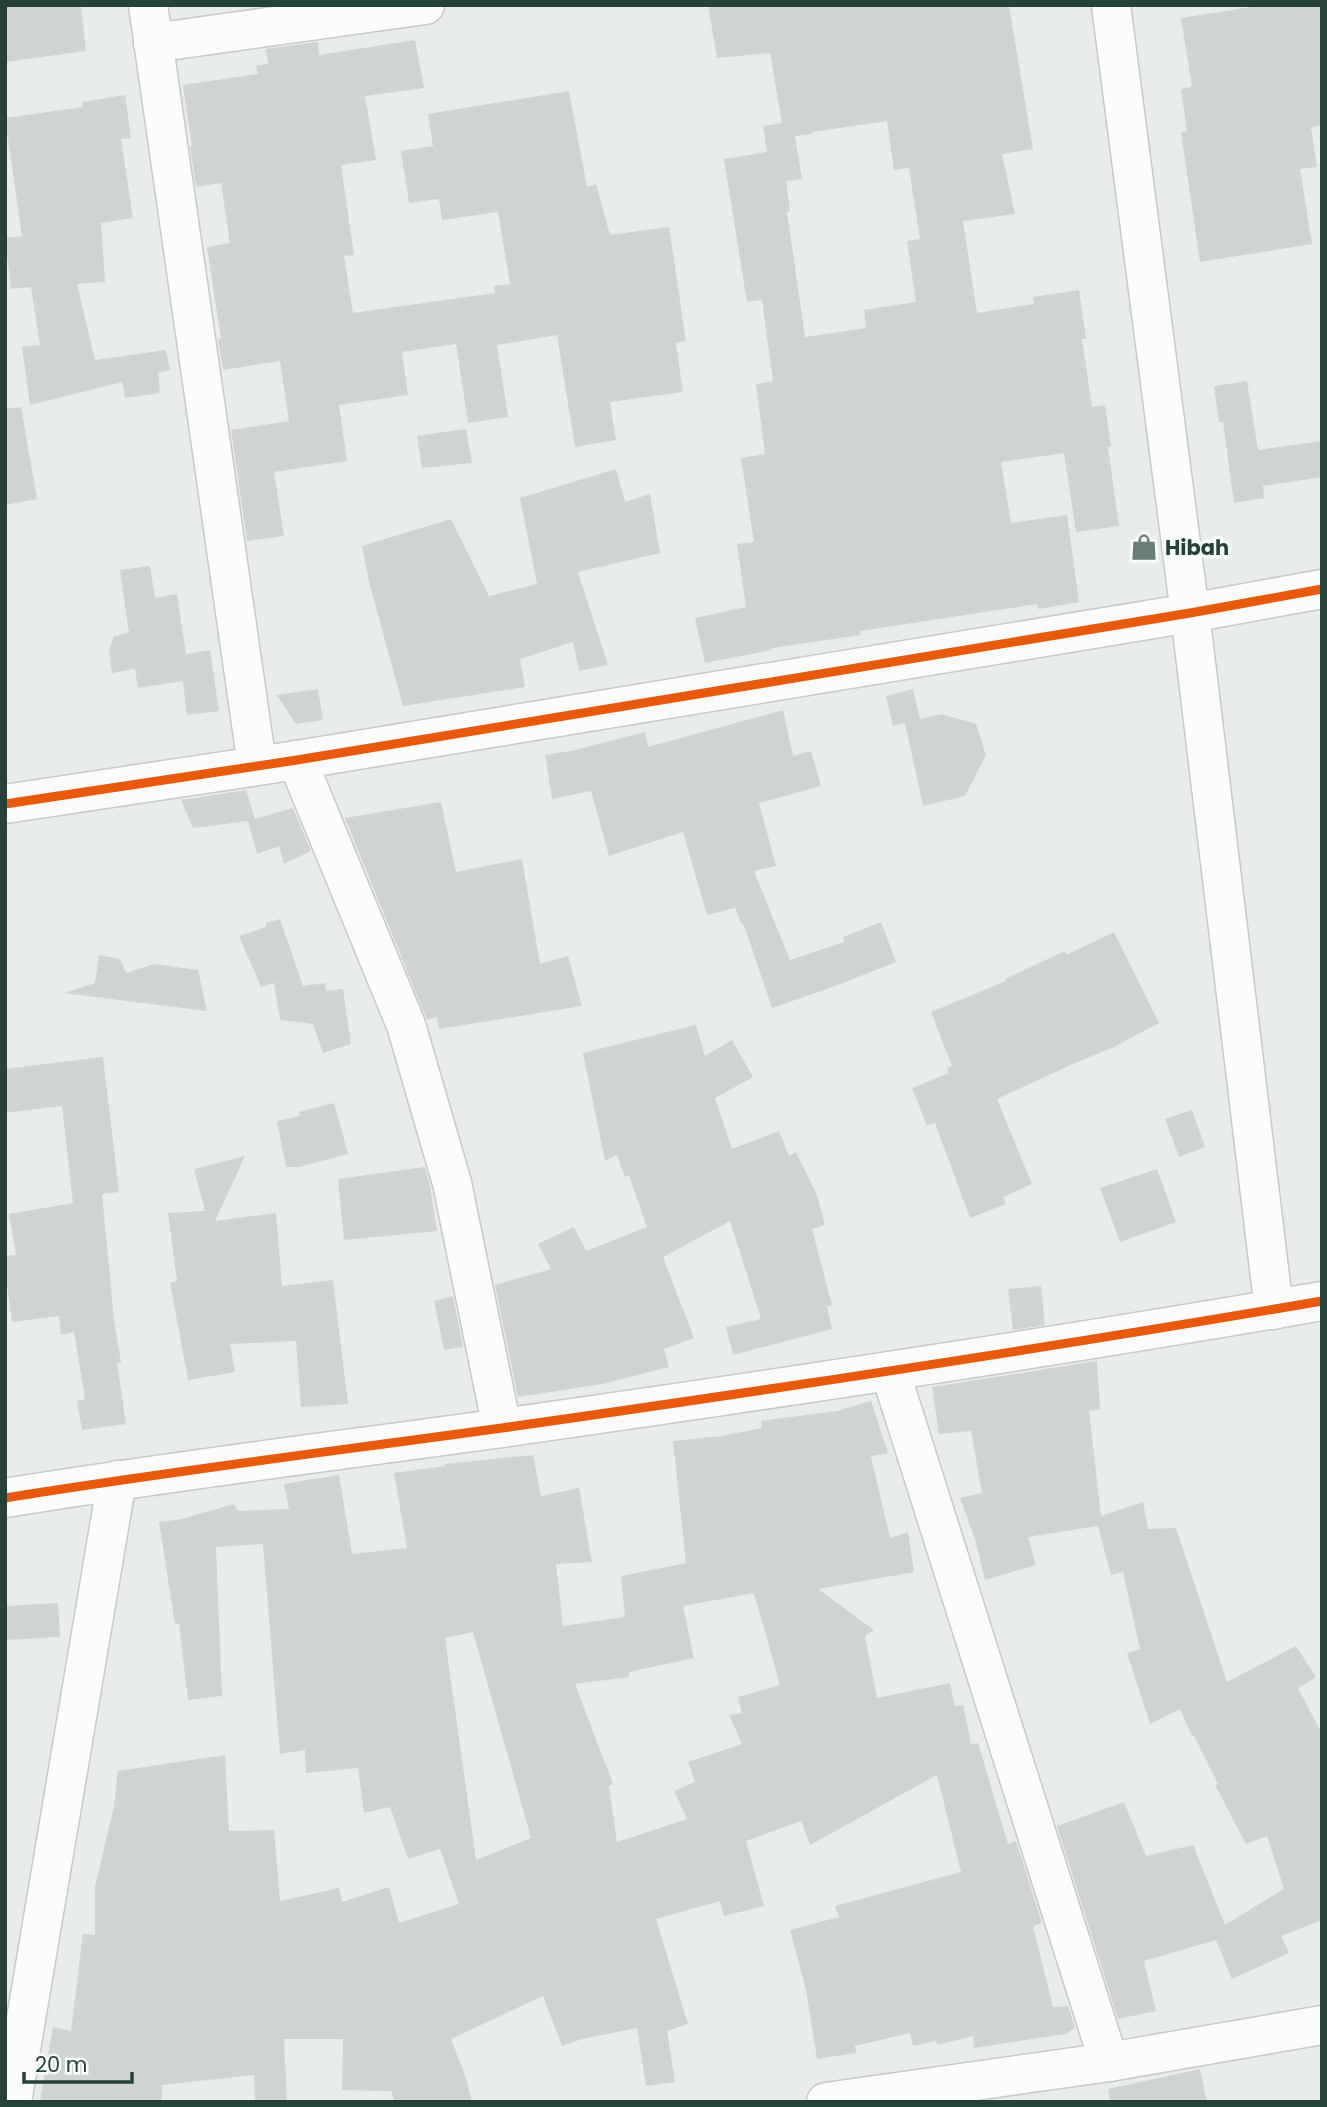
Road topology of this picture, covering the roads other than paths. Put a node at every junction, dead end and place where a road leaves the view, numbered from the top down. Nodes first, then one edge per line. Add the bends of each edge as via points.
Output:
1 (148, 5) edge
2 (425, 5) edge
3 (1111, 5) edge
4 (153, 44) junction
5 (1322, 589) edge
6 (1190, 613) junction
7 (297, 760) junction
8 (257, 765) junction
9 (5, 804) edge
10 (1322, 1301) edge
11 (1274, 1310) junction
12 (890, 1371) junction
13 (502, 1428) junction
14 (117, 1480) junction
15 (5, 1498) edge
16 (1322, 2025) edge
17 (1109, 2062) junction
18 (12, 2102) edge
19 (826, 2102) edge

1 - 4 street
2 - 4 street
3 - 6 street
4 - 8 street
5 - 6 street
6 - 7 street
6 - 11 street
7 - 8 street
7 - 13 street via 406,1025 452,1183
8 - 9 street
10 - 11 street
11 - 12 street
12 - 13 street
12 - 17 street
13 - 14 street
14 - 15 street
14 - 18 street
16 - 17 street
17 - 19 street

